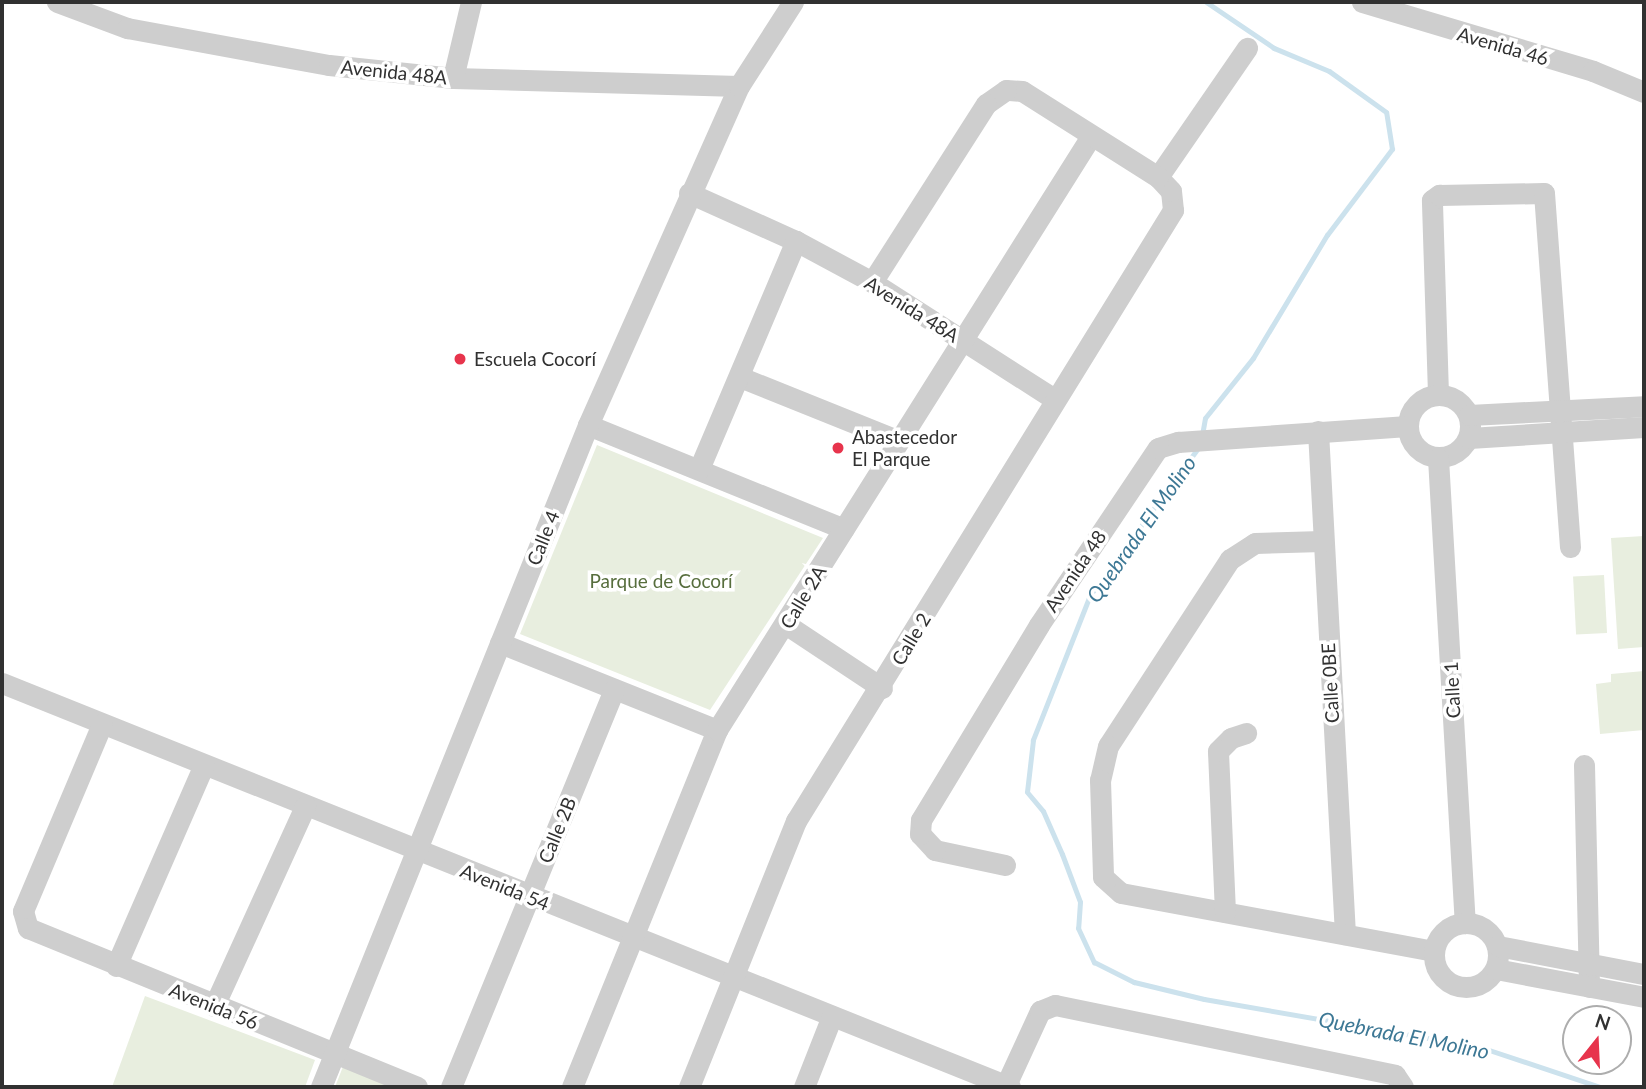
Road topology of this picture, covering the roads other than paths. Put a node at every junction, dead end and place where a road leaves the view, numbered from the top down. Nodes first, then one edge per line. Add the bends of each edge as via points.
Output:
1 (57, 2) edge
2 (471, 2) edge
3 (793, 2) edge
4 (1362, 2) edge
5 (1247, 48) dead end
6 (453, 78) junction
7 (739, 86) junction
8 (1644, 92) edge
9 (1091, 136) junction
10 (1158, 177) junction
11 (689, 193) junction
12 (796, 241) junction
13 (872, 282) junction
14 (963, 341) junction
15 (740, 377) junction
16 (1437, 394) junction
17 (1054, 398) junction
18 (1644, 406) edge
19 (1560, 410) junction
20 (1469, 415) junction
21 (588, 425) junction
22 (1408, 426) junction
23 (1644, 428) edge
24 (1318, 432) junction
25 (1562, 432) junction
26 (1469, 438) junction
27 (899, 441) junction
28 (1438, 458) junction
29 (699, 469) junction
30 (844, 529) junction
31 (1322, 541) junction
32 (1570, 547) dead end
33 (786, 625) junction
34 (500, 643) junction
35 (2, 683) edge
36 (882, 688) junction
37 (614, 689) junction
38 (102, 724) junction
39 (717, 730) junction
40 (1246, 733) dead end
41 (204, 765) junction
42 (1584, 765) dead end
43 (305, 806) junction
44 (416, 851) junction
45 (1005, 865) dead end
46 (529, 898) junction
47 (1225, 912) junction
48 (1465, 923) junction
49 (1345, 934) junction
50 (632, 937) junction
51 (1498, 946) junction
52 (1434, 951) junction
53 (1589, 964) junction
54 (116, 966) junction
55 (1496, 969) junction
56 (1644, 974) edge
57 (731, 978) junction
58 (1589, 987) junction
59 (1644, 998) edge
60 (214, 1006) junction
61 (832, 1016) junction
62 (334, 1054) junction
63 (321, 1087) edge
64 (418, 1087) edge
65 (451, 1087) edge
66 (572, 1087) edge
67 (689, 1087) edge
68 (804, 1087) edge
69 (1007, 1087) edge
70 (1403, 1087) edge

1 - 6 street, Avenida 48A via 66,9 140,30 329,65
2 - 6 street
3 - 7 street, Calle 4
4 - 8 street, Avenida 46 via 1593,71
5 - 10 street
6 - 7 street, Avenida 48A
7 - 11 street, Calle 4
9 - 10 street
9 - 13 street via 1014,88 986,104
9 - 14 street, Calle 2A
10 - 17 street, Calle 2 via 1171,191 1172,210
11 - 12 street, Avenida 48A
11 - 21 street, Calle 4
12 - 13 street, Avenida 48A
12 - 15 street
13 - 14 street, Avenida 48A
14 - 17 street, Avenida 48A
14 - 27 street, Calle 2A
15 - 27 street
15 - 29 street
16 - 19 street via 1432,200 1439,195 1544,193
16 - 20 street via 1460,402
16 - 22 street via 1416,404
17 - 36 street, Calle 2
18 - 19 street
19 - 20 street
19 - 25 street
20 - 26 street
21 - 29 street
21 - 34 street, Calle 4
22 - 24 street, Avenida 48
22 - 28 street via 1413,444
23 - 25 street
24 - 31 street, Calle 0BE
24 - 45 street, Avenida 48 via 1178,442 1158,448 1039,625 921,820 920,834 935,850
25 - 26 street
25 - 32 street
26 - 28 street via 1457,452
27 - 30 street, Calle 2A
28 - 48 street, Calle 1
29 - 30 street
30 - 33 street, Calle 2A
31 - 47 street via 1255,543 1230,559 1108,746 1100,780 1103,877 1109,887
31 - 49 street, Calle 0BE
33 - 36 street
33 - 39 street, Calle 2A
34 - 37 street
34 - 44 street, Calle 4
35 - 38 street, Avenida 54
36 - 57 street, Calle 2 via 796,821
37 - 39 street
37 - 46 street, Calle 2B
38 - 41 street, Avenida 54
38 - 54 street, Avenida 56 via 23,911 28,928
39 - 50 street, Calle 2A
40 - 47 street via 1231,737 1218,751
41 - 43 street, Avenida 54
41 - 54 street
42 - 53 street
43 - 44 street, Avenida 54
43 - 60 street
44 - 46 street, Avenida 54
44 - 62 street, Calle 4
46 - 50 street, Avenida 54
46 - 65 street, Calle 2B
47 - 49 street
48 - 51 street via 1489,932
48 - 52 street via 1444,931
49 - 52 street
50 - 57 street, Avenida 54
50 - 66 street, Calle 2A
51 - 53 street
51 - 55 street
52 - 55 street via 1439,973 1457,987 1480,985
53 - 56 street
53 - 58 street
54 - 60 street, Avenida 56
55 - 58 street
57 - 61 street, Avenida 54
57 - 67 street, Calle 2
58 - 59 street
60 - 62 street, Avenida 56
61 - 68 street
61 - 69 street, Avenida 54
62 - 63 street, Calle 4
62 - 64 street, Avenida 56
69 - 70 street via 1040,1011 1055,1005 1395,1075

